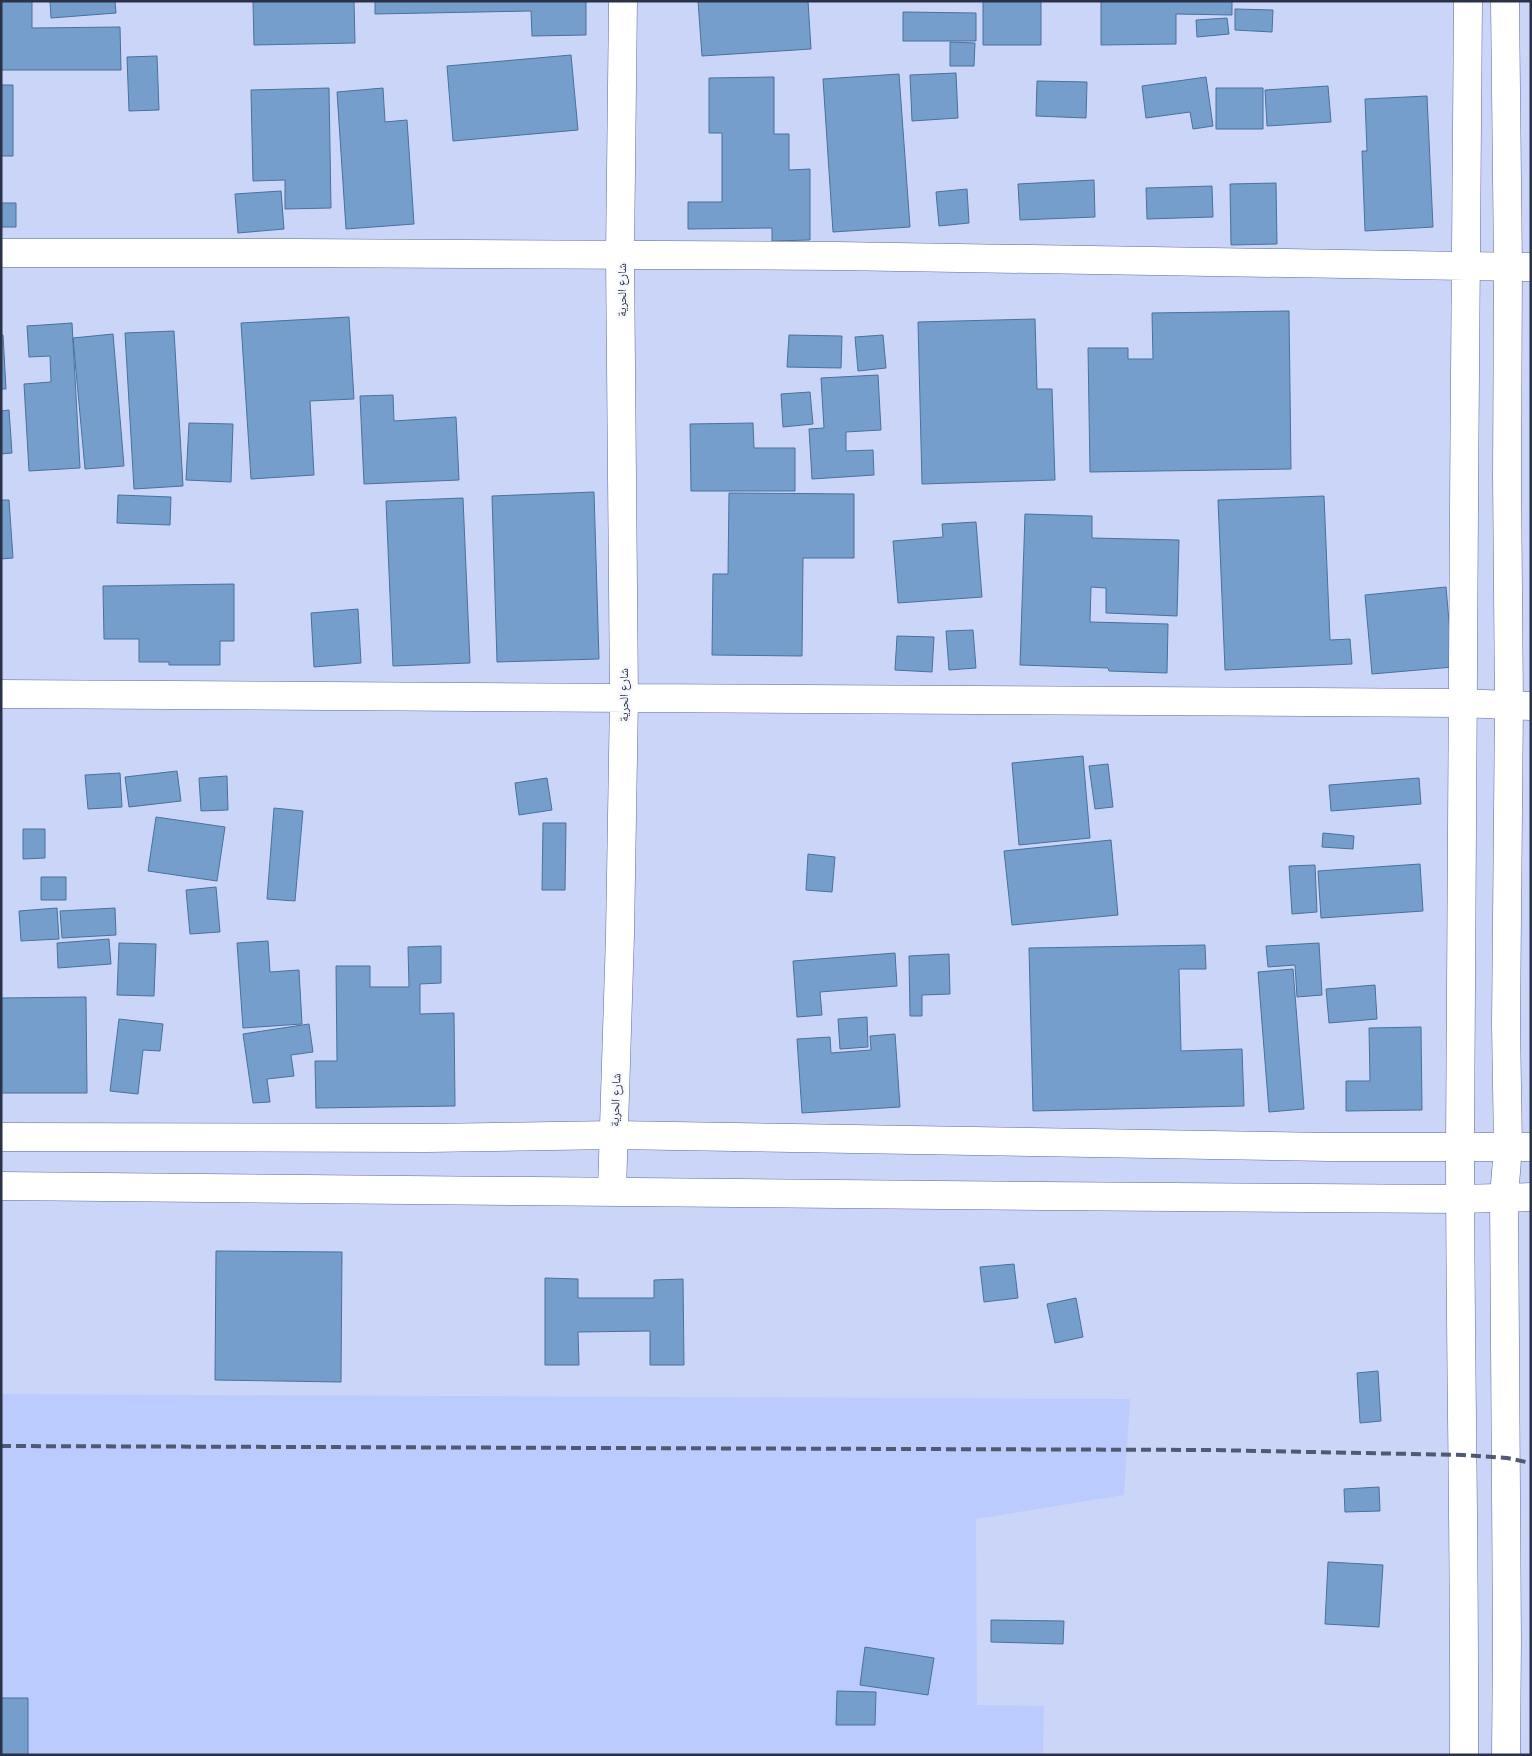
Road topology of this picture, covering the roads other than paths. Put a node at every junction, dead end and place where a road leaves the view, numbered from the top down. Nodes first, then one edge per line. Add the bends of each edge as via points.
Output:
1 (622, 1) edge
2 (1468, 1) edge
3 (1505, 1) edge
4 (1, 253) edge
5 (620, 255) junction
6 (1466, 266) junction
7 (1519, 267) edge
8 (1, 694) edge
9 (624, 698) junction
10 (1461, 704) junction
11 (1520, 706) edge
12 (614, 1135) junction
13 (1, 1137) edge
14 (1460, 1147) junction
15 (1519, 1147) edge
16 (1, 1186) edge
17 (612, 1191) junction
18 (1518, 1197) edge
19 (1460, 1199) junction
20 (1464, 1755) edge
21 (1506, 1755) edge

1 - 5 street, شارع الحرية
2 - 6 street
3 - 7 street
4 - 5 street
5 - 6 street
5 - 9 street, شارع الحرية
6 - 7 street
6 - 10 street
7 - 11 street via 1507,476
8 - 9 street
9 - 10 street
9 - 12 street, شارع الحرية
10 - 11 street
10 - 14 street
11 - 15 street via 1506,1016
12 - 13 street
12 - 14 street
12 - 17 street, شارع الحرية
14 - 15 street
14 - 19 street
15 - 18 street
16 - 17 street
17 - 19 street
18 - 19 street
18 - 21 street
19 - 20 street

